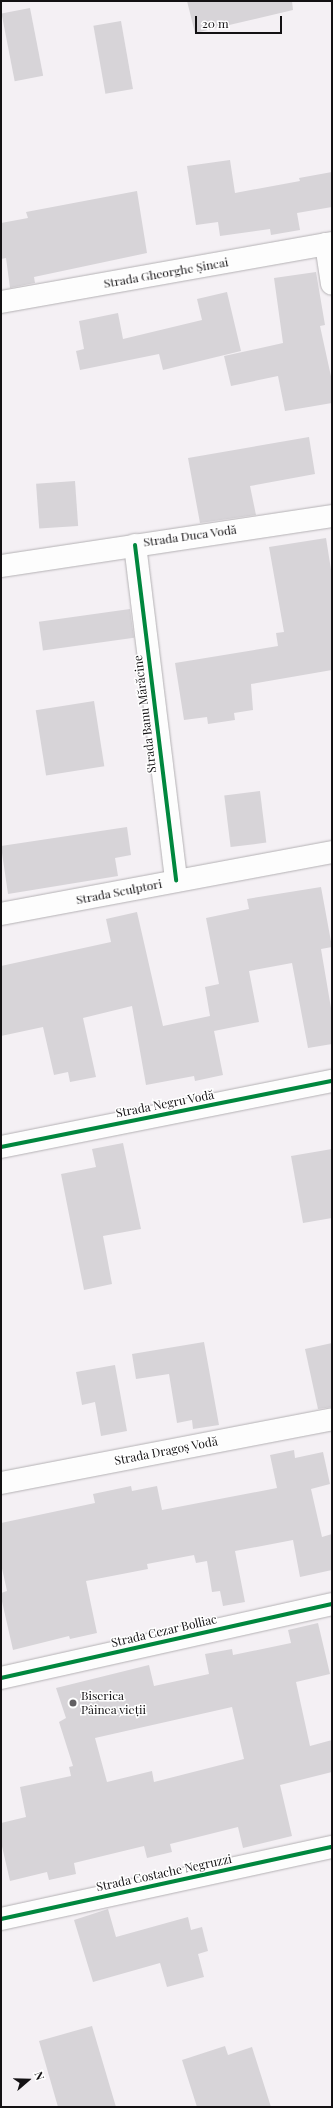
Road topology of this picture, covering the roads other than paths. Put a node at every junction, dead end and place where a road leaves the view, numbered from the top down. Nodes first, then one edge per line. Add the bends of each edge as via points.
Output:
1 (329, 243) edge
2 (332, 284) edge
3 (1, 302) edge
4 (332, 516) edge
5 (135, 544) junction
6 (1, 566) edge
7 (332, 852) edge
8 (176, 881) junction
9 (1, 914) edge
10 (332, 1081) edge
11 (1, 1147) edge
12 (332, 1419) edge
13 (1, 1484) edge
14 (332, 1604) edge
15 (1, 1678) edge
16 (332, 1847) edge
17 (1, 1919) edge

1 - 2 street
1 - 3 street, Strada Gheorghe Șincai
4 - 5 street, Strada Duca Vodă
5 - 6 street, Strada Duca Vodă
5 - 8 street, Strada Banu Mărăcine
7 - 8 street, Strada Sculptori
8 - 9 street, Strada Sculptori
10 - 11 street, Strada Negru Vodă
12 - 13 street, Strada Dragoș Vodă
14 - 15 street, Strada Cezar Bolliac
16 - 17 street, Strada Costache Negruzzi

